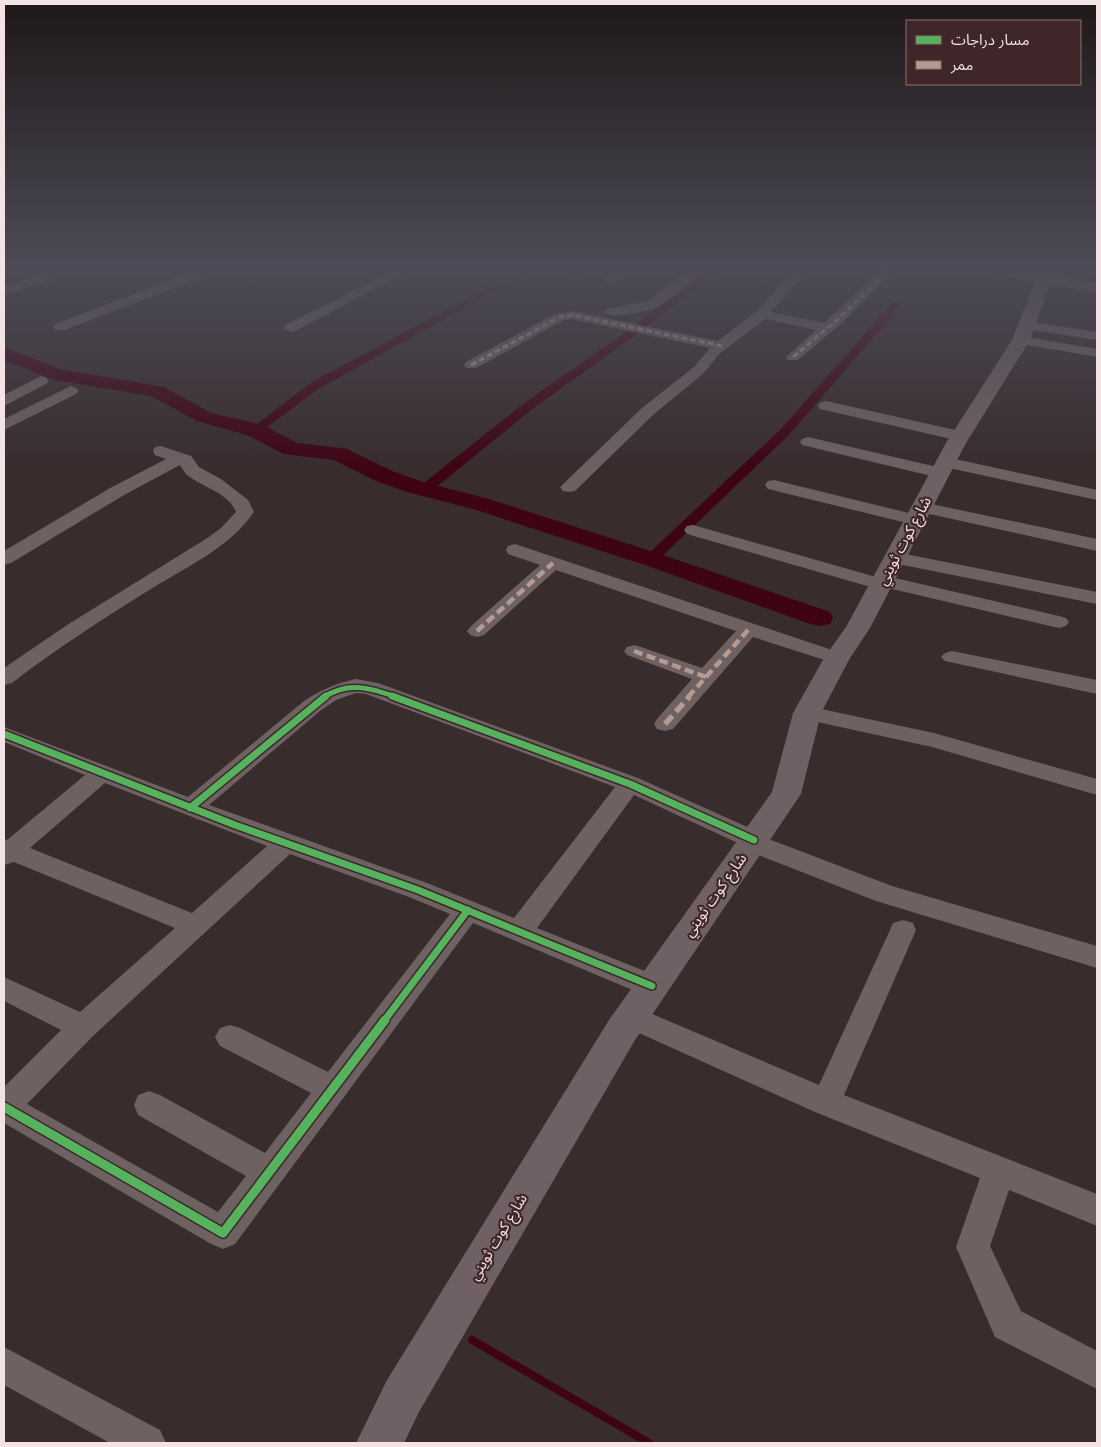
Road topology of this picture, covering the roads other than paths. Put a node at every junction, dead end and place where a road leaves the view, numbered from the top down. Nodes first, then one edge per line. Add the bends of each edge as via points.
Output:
1 (530, 334) edge
2 (662, 334) edge
3 (738, 334) edge
4 (820, 334) edge
5 (1023, 334) edge
6 (1029, 334) edge
7 (1052, 334) edge
8 (1097, 336) edge
9 (722, 346) junction
10 (1097, 353) edge
11 (793, 357) dead end
12 (472, 365) dead end
13 (41, 382) dead end
14 (71, 391) dead end
15 (4, 401) edge
16 (826, 406) dead end
17 (4, 425) edge
18 (808, 442) dead end
19 (161, 451) dead end
20 (949, 457) junction
21 (180, 458) junction
22 (774, 486) dead end
23 (569, 487) dead end
24 (1097, 495) edge
25 (918, 514) junction
26 (693, 530) dead end
27 (1097, 546) edge
28 (515, 550) dead end
29 (4, 559) edge
30 (552, 563) junction
31 (886, 574) junction
32 (1097, 598) edge
33 (1059, 622) dead end
34 (749, 629) junction
35 (476, 631) dead end
36 (634, 651) dead end
37 (952, 657) dead end
38 (837, 658) junction
39 (706, 677) junction
40 (4, 678) edge
41 (1097, 687) edge
42 (807, 713) junction
43 (666, 724) dead end
44 (4, 734) edge
45 (101, 774) junction
46 (630, 784) junction
47 (1097, 787) edge
48 (190, 808) junction
49 (753, 841) junction
50 (286, 843) junction
51 (6, 852) edge
52 (468, 910) junction
53 (195, 926) junction
54 (903, 930) dead end
55 (519, 932) junction
56 (1097, 957) edge
57 (652, 986) junction
58 (4, 988) edge
59 (631, 1017) junction
60 (83, 1027) junction
61 (230, 1036) dead end
62 (333, 1089) junction
63 (826, 1102) junction
64 (149, 1105) dead end
65 (4, 1107) edge
66 (999, 1171) junction
67 (269, 1172) junction
68 (1097, 1210) edge
69 (4, 1365) edge
70 (1097, 1370) edge
71 (147, 1443) edge
72 (378, 1443) edge

1 - 12 street
2 - 9 street
3 - 9 street
4 - 11 street
5 - 20 main road, شارع كوت ثويني
6 - 10 street
7 - 8 street
9 - 23 street
13 - 15 street
14 - 17 street
16 - 20 street
18 - 20 street
19 - 21 street
20 - 24 street
20 - 25 main road, شارع كوت ثويني
21 - 29 street
21 - 40 street via 193,471 242,504 245,512 240,522
22 - 25 street
25 - 27 street
25 - 31 main road, شارع كوت ثويني
26 - 31 street
28 - 30 street
30 - 34 street
30 - 35 street
31 - 32 street
31 - 33 street
31 - 38 main road, شارع كوت ثويني via 858,628
34 - 38 street
34 - 39 street
36 - 39 street
37 - 41 street
38 - 42 main road, شارع كوت ثويني
39 - 43 street
42 - 47 street via 934,740
42 - 49 main road, شارع كوت ثويني via 786,794
44 - 45 street
45 - 48 street
45 - 51 street
46 - 48 street via 370,688 356,686 335,692 312,706
46 - 49 street
46 - 55 street
48 - 50 street
49 - 56 street via 885,894
49 - 57 main road, شارع كوت ثويني
50 - 52 street
50 - 53 street
51 - 53 street
52 - 55 street
52 - 62 street
53 - 60 street
54 - 63 street
55 - 57 street
57 - 59 main road, شارع كوت ثويني
58 - 60 street
59 - 63 street
59 - 72 main road, شارع كوت ثويني via 403,1396
60 - 65 street
61 - 62 street
62 - 67 street
63 - 66 street
64 - 67 street
65 - 67 street via 224,1233
66 - 68 street
66 - 70 street via 973,1247 1008,1324
69 - 71 street

